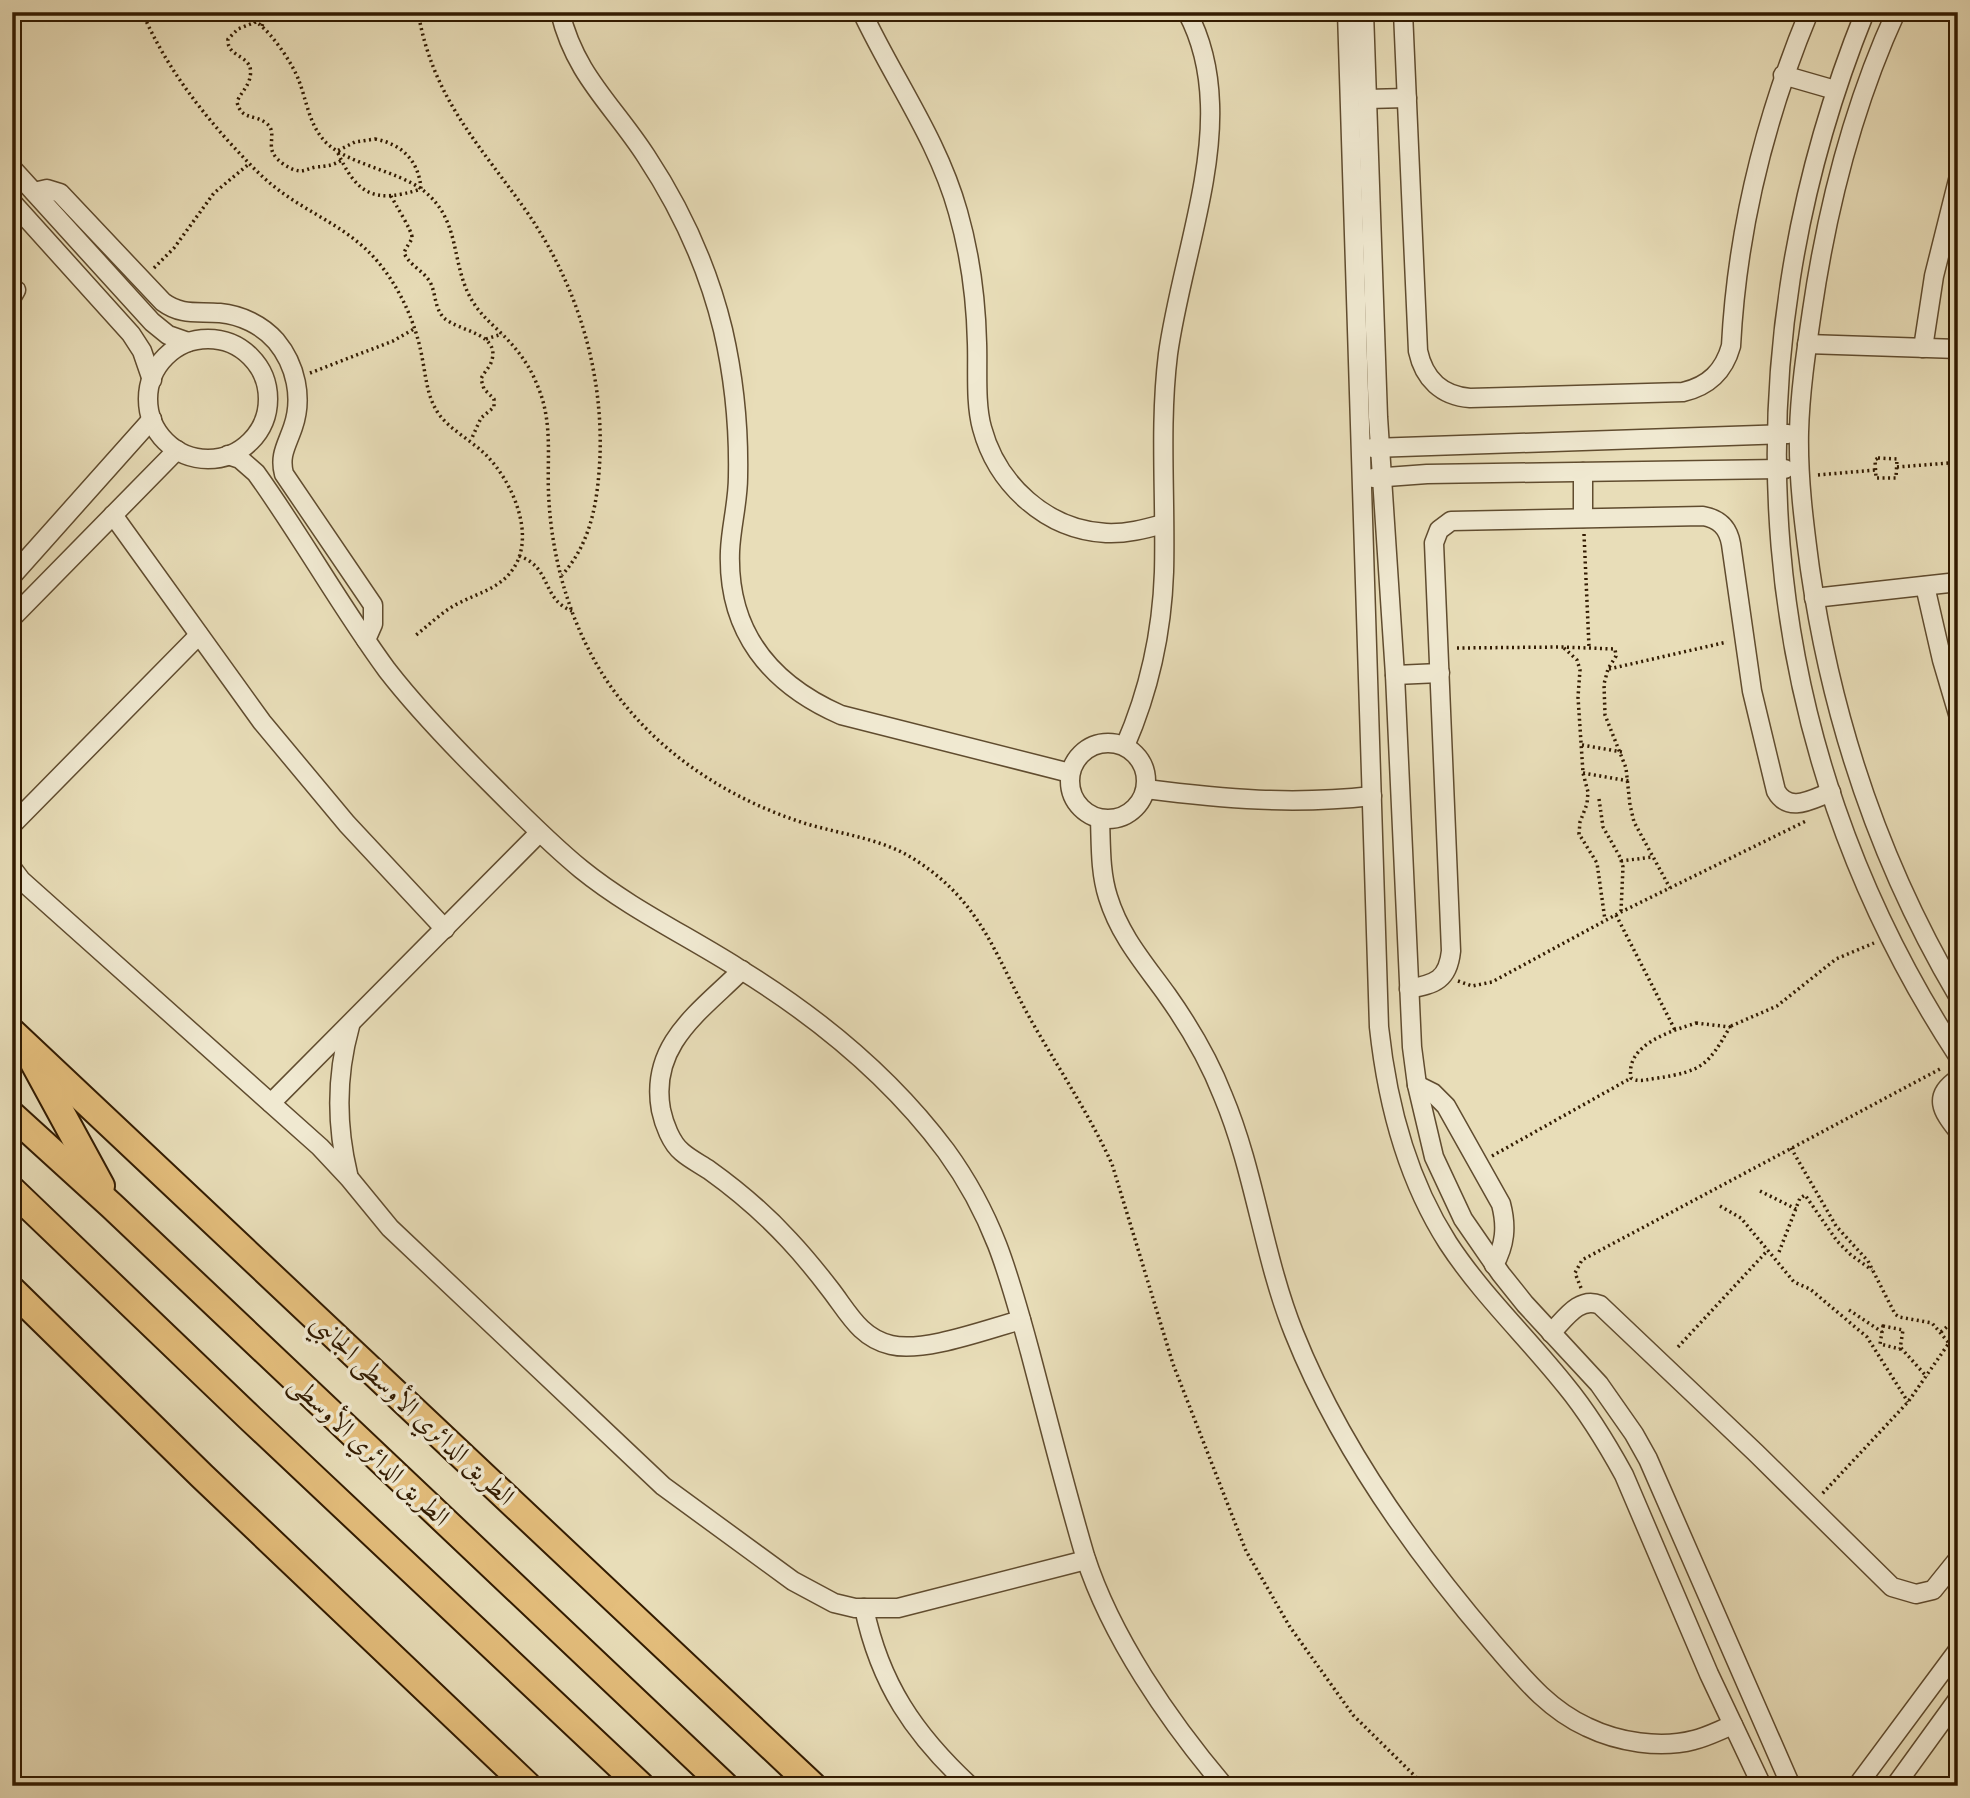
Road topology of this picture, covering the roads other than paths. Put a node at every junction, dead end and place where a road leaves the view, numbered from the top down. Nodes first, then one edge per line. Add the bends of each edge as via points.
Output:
1 (559, 12) edge
2 (862, 12) edge
3 (1187, 12) edge
4 (1347, 12) edge
5 (1364, 12) edge
6 (1404, 12) edge
7 (1809, 12) edge
8 (1865, 12) edge
9 (1896, 12) edge
10 (1783, 75) junction
11 (1835, 90) junction
12 (1407, 98) junction
13 (1367, 99) junction
14 (12, 168) edge
15 (1958, 180) edge
16 (34, 192) junction
17 (14, 208) edge
18 (76, 239) junction
19 (59, 253) junction
20 (188, 342) junction
21 (1807, 345) junction
22 (1923, 348) junction
23 (1958, 349) edge
24 (152, 380) junction
25 (152, 419) junction
26 (1799, 433) junction
27 (1776, 434) junction
28 (1380, 448) junction
29 (1361, 449) junction
30 (177, 450) junction
31 (228, 455) junction
32 (1775, 470) junction
33 (1583, 472) junction
34 (1800, 473) junction
35 (1382, 478) junction
36 (1362, 479) junction
37 (113, 515) junction
38 (1583, 518) junction
39 (1163, 524) junction
40 (12, 576) edge
41 (1958, 582) edge
42 (1925, 586) junction
43 (1366, 592) junction
44 (1390, 592) junction
45 (1814, 598) junction
46 (12, 618) edge
47 (199, 635) junction
48 (366, 640) junction
49 (1440, 673) junction
50 (1395, 675) junction
51 (1958, 714) edge
52 (1125, 747) junction
53 (1070, 774) junction
54 (1146, 789) junction
55 (1372, 796) junction
56 (1833, 799) junction
57 (1100, 819) junction
58 (12, 825) edge
59 (540, 833) junction
60 (12, 868) edge
61 (445, 929) junction
62 (742, 970) junction
63 (1409, 989) junction
64 (1958, 996) edge
65 (351, 1023) junction
66 (17, 1037) edge
67 (1954, 1067) edge
68 (1417, 1085) junction
69 (271, 1103) junction
70 (12, 1115) edge
71 (1958, 1131) edge
72 (349, 1178) junction
73 (12, 1190) edge
74 (112, 1206) junction
75 (1494, 1265) junction
76 (12, 1290) edge
77 (1021, 1320) junction
78 (1551, 1333) junction
79 (1958, 1559) edge
80 (1086, 1560) junction
81 (864, 1608) junction
82 (1958, 1650) edge
83 (1958, 1699) edge
84 (1733, 1725) junction
85 (528, 1786) edge
86 (641, 1786) edge
87 (726, 1786) edge
88 (813, 1786) edge
89 (970, 1786) edge
90 (1224, 1786) edge
91 (1762, 1786) edge
92 (1791, 1786) edge
93 (1857, 1786) edge
94 (1895, 1786) edge

1 - 53 street via 582,69 666,187 712,292 730,366 738,443 731,580 749,638 788,685 841,715
2 - 39 street via 939,154 952,190 974,298 981,425 990,453 1025,500 1049,517 1106,533
3 - 39 street via 1206,64 1210,105 1202,188 1168,356
4 - 29 street
5 - 13 street
6 - 12 street
7 - 10 street
8 - 11 street
9 - 21 street via 1843,154 1820,256
10 - 11 street
10 - 12 street via 1755,178 1728,358 1714,377 1683,392 1470,398 1450,394 1432,381 1418,351
11 - 27 street via 1794,257 1782,334
12 - 13 street
13 - 28 street
14 - 16 street
15 - 22 street via 1934,276
16 - 18 street
16 - 48 street via 60,193 171,308 191,314 234,315 263,329 284,352 298,397 282,466 373,605 373,624
17 - 19 street
18 - 19 street
18 - 20 street via 152,322 168,335
19 - 24 street via 131,334
20 - 24 street via 165,357
20 - 31 street via 227,342 250,356 264,378 267,404 259,430
21 - 22 street
21 - 26 street
22 - 23 street
24 - 25 street
25 - 30 street
25 - 40 street
26 - 27 street
26 - 34 street
27 - 28 street
27 - 32 street
28 - 29 street
28 - 35 street
29 - 36 street
30 - 31 street via 202,458
30 - 37 street
31 - 48 street via 256,472
32 - 33 street
32 - 34 street
32 - 56 street via 1796,656
33 - 35 street
33 - 38 street
34 - 45 street
35 - 36 street
35 - 44 street
36 - 43 street
37 - 46 street
37 - 47 street
38 - 49 street via 1458,520 1444,525 1434,543
38 - 56 street via 1703,516 1726,528 1743,639 1779,796 1793,804
39 - 52 street via 1164,573 1154,657
41 - 42 street
42 - 45 street
42 - 51 street
43 - 44 street
43 - 55 street
44 - 50 street
45 - 64 street via 1833,694 1860,787 1901,888
47 - 58 street
47 - 61 street via 304,773
48 - 59 street via 430,722
49 - 50 street
49 - 63 street via 1451,951 1446,970 1431,985
50 - 63 street
52 - 53 street via 1096,744 1079,755
52 - 54 street via 1140,760
53 - 57 street via 1076,802
54 - 55 street via 1275,802
54 - 57 street via 1129,813
55 - 84 street via 1383,1060 1416,1181 1431,1214 1469,1272 1566,1386 1607,1444
56 - 67 street via 1889,937
57 - 84 street via 1107,895 1117,922 1188,1027 1217,1082 1244,1154 1266,1249 1293,1331 1337,1421 1397,1519 1487,1636 1542,1698 1563,1714 1612,1737 1665,1744 1692,1741
59 - 61 street
59 - 62 street via 621,899
60 - 69 street
61 - 65 street
62 - 77 street via 842,1040 925,1123 985,1213 1006,1264
62 - 77 street via 674,1038 663,1062 659,1087 662,1115 680,1151 763,1214 811,1265 852,1320 878,1341 919,1346
63 - 68 street
65 - 69 street
65 - 72 street via 341,1064 338,1106
66 - 74 highway
66 - 88 highway, الطريق الدائري الأوسطى الجانبي
67 - 71 street via 1941,1102
68 - 75 street via 1434,1157 1463,1219
68 - 75 street via 1446,1107 1501,1205 1504,1242
69 - 72 street
70 - 74 highway, الطريق الدائري الأوسطى
72 - 81 street via 390,1228 663,1486 793,1581 834,1603
73 - 86 highway
74 - 87 highway, الطريق الدائري الأوسطى
75 - 78 street
76 - 85 highway
77 - 80 street
78 - 79 street via 1576,1307 1588,1302 1605,1309 1899,1591 1933,1590
78 - 92 street via 1599,1384 1648,1459
80 - 81 street via 918,1605
80 - 90 street via 1139,1667
81 - 89 street via 871,1644 894,1694 926,1740
82 - 93 street
83 - 94 street
84 - 91 street

